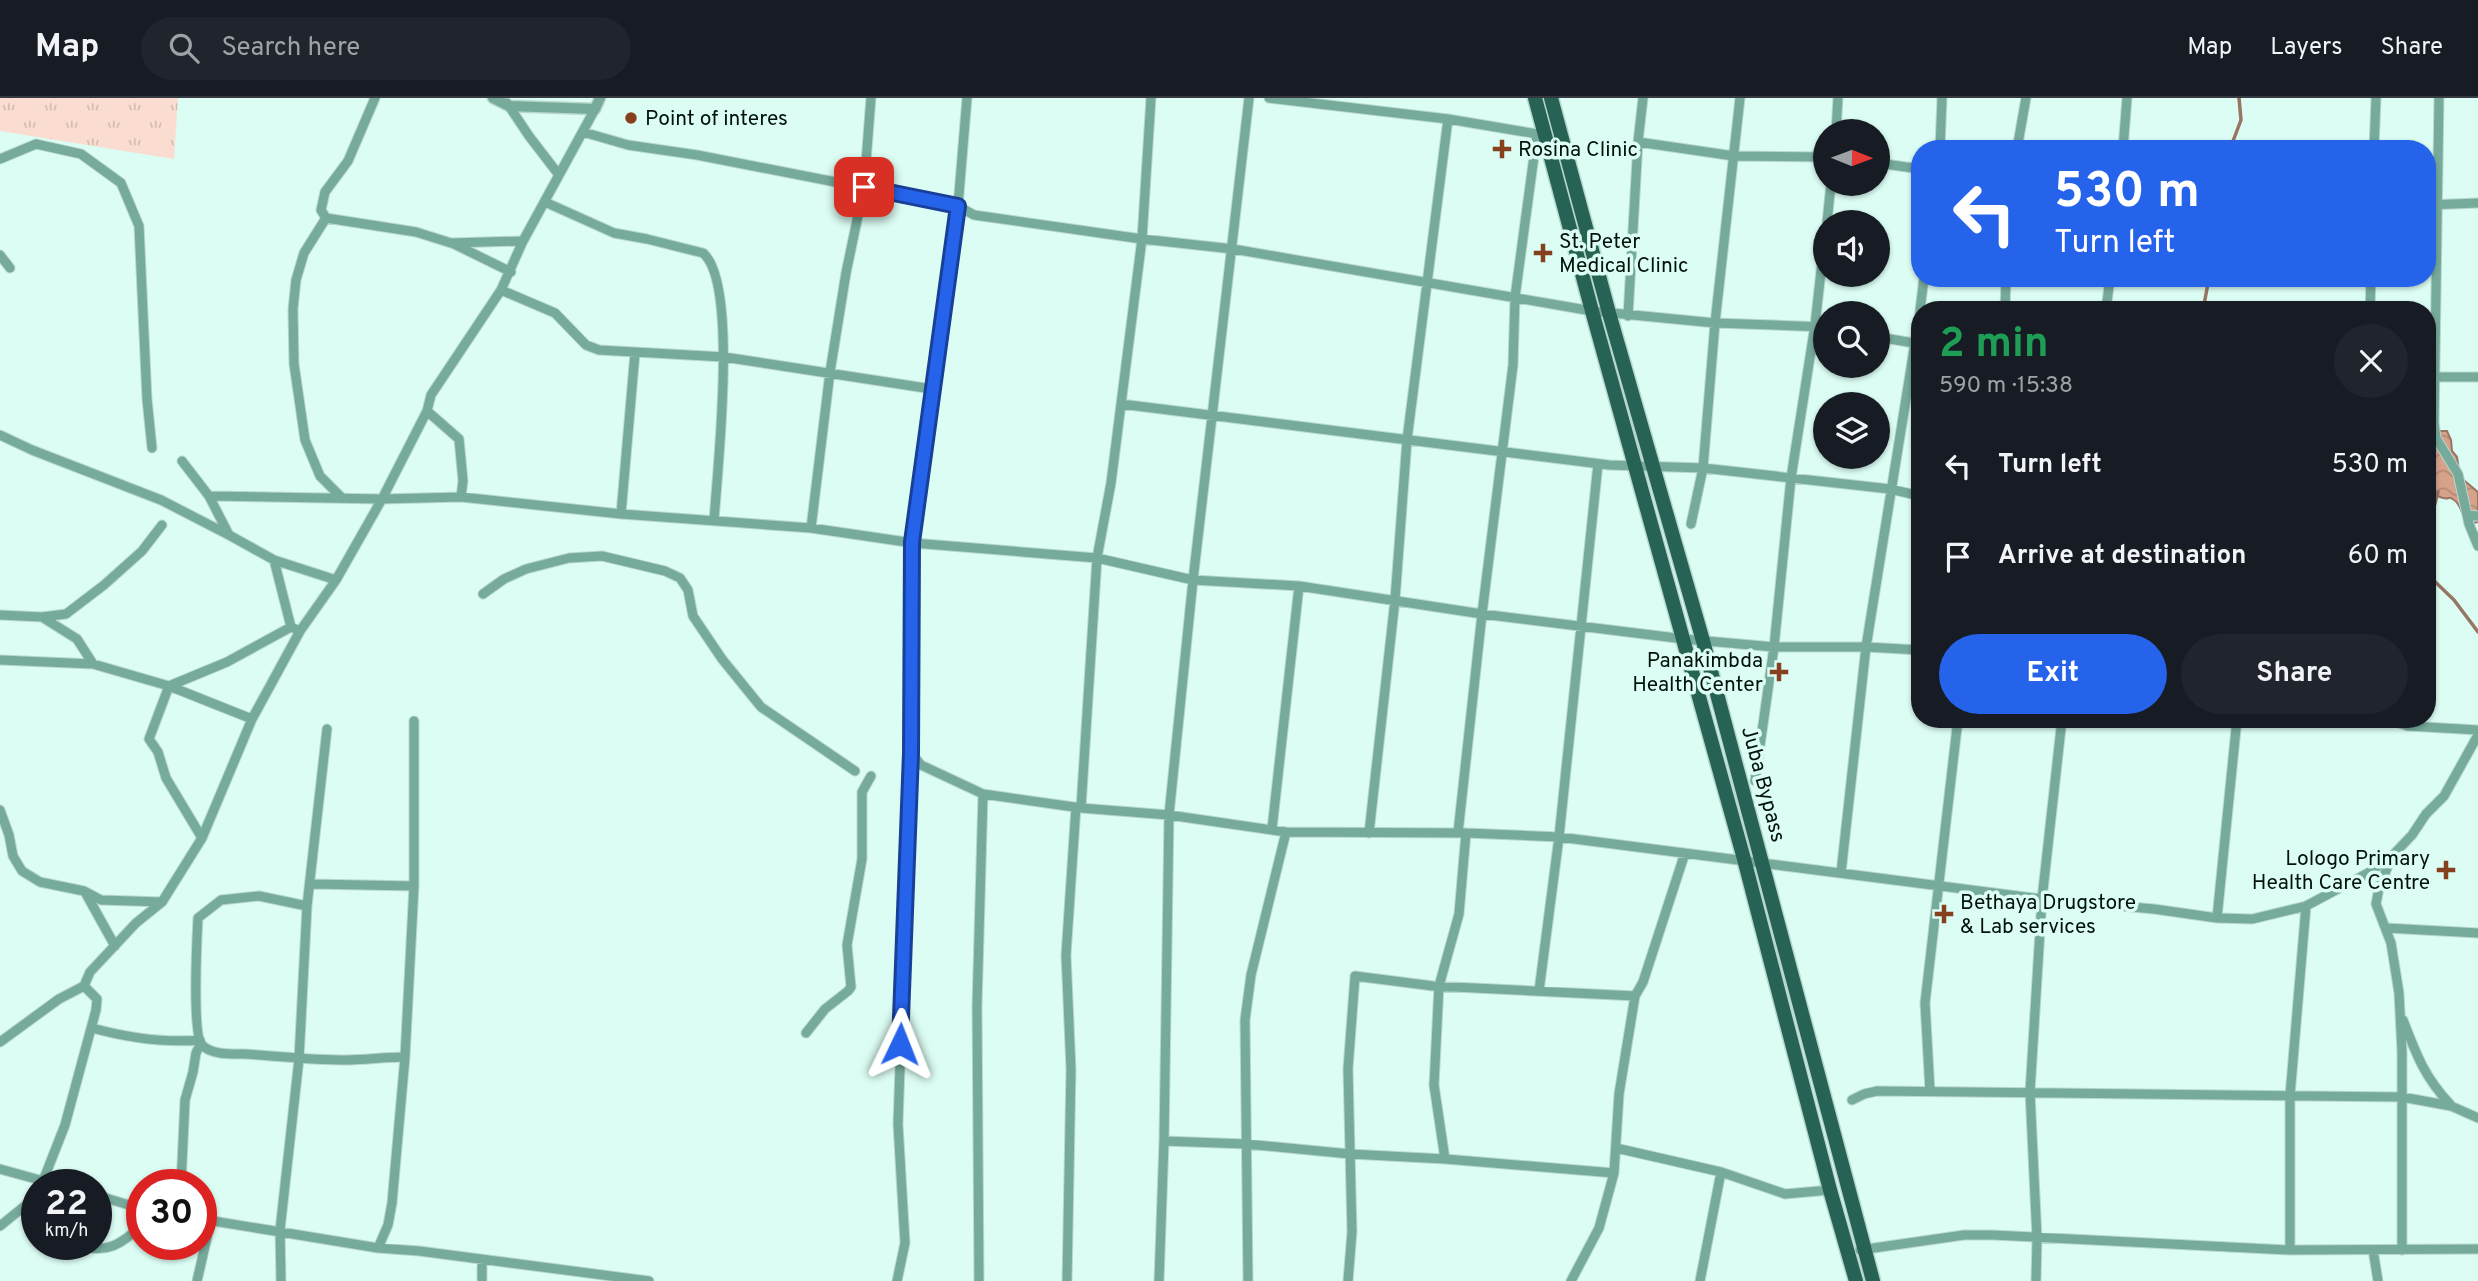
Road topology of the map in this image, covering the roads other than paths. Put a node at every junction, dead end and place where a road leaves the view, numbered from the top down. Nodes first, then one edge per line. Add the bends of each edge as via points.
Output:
1 (375, 98) edge
2 (493, 98) edge
3 (600, 98) edge
4 (871, 98) edge
5 (967, 98) edge
6 (1151, 98) edge
7 (1249, 98) edge
8 (1269, 98) edge
9 (1535, 98) edge
10 (1551, 98) edge
11 (1643, 98) edge
12 (1740, 98) edge
13 (1838, 98) edge
14 (1942, 98) edge
15 (2025, 98) edge
16 (2127, 98) edge
17 (2376, 98) edge
18 (2440, 98) edge
19 (507, 102) edge
20 (595, 109) junction
21 (1837, 119) edge
22 (1448, 120) junction
23 (583, 132) junction
24 (1541, 132) junction
25 (1940, 140) edge
26 (2018, 140) edge
27 (2124, 140) edge
28 (2374, 140) edge
29 (1638, 142) junction
30 (2436, 152) edge
31 (1734, 156) junction
32 (1813, 156) edge
33 (0, 159) edge
34 (1890, 165) edge
35 (1911, 168) edge
36 (559, 175) junction
37 (864, 187) junction
38 (545, 202) junction
39 (2478, 203) edge
40 (2436, 205) edge
41 (958, 206) junction
42 (326, 218) junction
43 (1142, 239) junction
44 (523, 241) junction
45 (451, 243) junction
46 (1233, 249) junction
47 (0, 256) edge
48 (10, 268) dead end
49 (511, 272) junction
50 (1426, 282) junction
51 (501, 290) junction
52 (1515, 297) junction
53 (1591, 311) junction
54 (1609, 313) junction
55 (1628, 316) junction
56 (1715, 323) junction
57 (1813, 325) edge
58 (1813, 338) edge
59 (1890, 339) edge
60 (1911, 343) edge
61 (635, 353) junction
62 (724, 357) junction
63 (830, 372) junction
64 (2478, 376) edge
65 (2436, 377) edge
66 (1911, 380) edge
67 (932, 389) junction
68 (1121, 404) junction
69 (427, 411) junction
70 (1213, 416) junction
71 (0, 435) edge
72 (2436, 438) edge
73 (1406, 440) junction
74 (152, 448) dead end
75 (1503, 453) junction
76 (182, 461) dead end
77 (1598, 464) junction
78 (1635, 467) junction
79 (1653, 467) junction
80 (1703, 468) junction
81 (1791, 478) junction
82 (1890, 489) junction
83 (1911, 494) edge
84 (209, 496) junction
85 (461, 497) junction
86 (342, 498) junction
87 (382, 499) junction
88 (621, 514) junction
89 (2467, 515) junction
90 (2478, 516) edge
91 (714, 522) junction
92 (1691, 524) dead end
93 (162, 525) dead end
94 (811, 528) junction
95 (229, 535) junction
96 (912, 542) junction
97 (2478, 546) edge
98 (1097, 558) junction
99 (274, 560) junction
100 (336, 580) junction
101 (1193, 580) junction
102 (1299, 586) junction
103 (483, 594) dead end
104 (1395, 600) junction
105 (1482, 614) junction
106 (0, 615) edge
107 (42, 617) junction
108 (1581, 625) junction
109 (295, 629) junction
110 (1684, 639) junction
111 (1703, 640) junction
112 (1774, 647) junction
113 (1866, 647) junction
114 (1911, 650) edge
115 (2, 664) edge
116 (93, 664) junction
117 (169, 686) junction
118 (252, 719) junction
119 (414, 720) dead end
120 (1957, 728) edge
121 (2061, 728) edge
122 (2236, 728) edge
123 (2431, 728) edge
124 (327, 729) dead end
125 (2478, 732) edge
126 (911, 753) junction
127 (855, 771) dead end
128 (871, 776) dead end
129 (1755, 781) dead end
130 (983, 794) junction
131 (1079, 807) junction
132 (0, 810) edge
133 (1169, 815) junction
134 (1272, 829) junction
135 (1286, 831) junction
136 (1369, 833) junction
137 (1462, 833) junction
138 (1559, 837) junction
139 (202, 838) junction
140 (1685, 853) junction
141 (2393, 855) junction
142 (1744, 859) junction
143 (1763, 862) junction
144 (1841, 873) junction
145 (311, 884) junction
146 (1938, 885) junction
147 (414, 886) junction
148 (84, 891) junction
149 (2042, 899) junction
150 (162, 902) junction
151 (307, 906) junction
152 (2306, 906) junction
153 (2217, 918) junction
154 (2386, 928) junction
155 (2478, 933) edge
156 (115, 946) junction
157 (84, 986) junction
158 (1440, 986) junction
159 (1539, 991) junction
160 (1635, 996) junction
161 (2400, 1012) junction
162 (92, 1028) junction
163 (806, 1033) dead end
164 (0, 1042) edge
165 (200, 1042) junction
166 (405, 1057) junction
167 (299, 1059) junction
168 (1930, 1091) junction
169 (2030, 1092) junction
170 (2290, 1096) junction
171 (2402, 1097) junction
172 (1852, 1100) dead end
173 (2451, 1106) junction
174 (2478, 1118) edge
175 (1164, 1141) junction
176 (1246, 1144) junction
177 (1616, 1148) junction
178 (1350, 1154) junction
179 (1446, 1159) junction
180 (0, 1169) edge
181 (48, 1169) edge
182 (182, 1169) edge
183 (1721, 1172) junction
184 (1614, 1173) junction
185 (21, 1175) edge
186 (1830, 1190) junction
187 (21, 1209) edge
188 (217, 1221) edge
189 (0, 1226) edge
190 (280, 1230) junction
191 (2038, 1238) junction
192 (378, 1248) junction
193 (2478, 1249) edge
194 (1865, 1250) junction
195 (2290, 1250) junction
196 (2373, 1250) junction
197 (2402, 1250) junction
198 (1847, 1252) junction
199 (200, 1260) edge
200 (482, 1260) junction
201 (581, 1277) edge
202 (197, 1281) edge
203 (281, 1281) edge
204 (482, 1281) edge
205 (649, 1281) edge
206 (897, 1281) edge
207 (979, 1281) edge
208 (1067, 1281) edge
209 (1159, 1281) edge
210 (1248, 1281) edge
211 (1348, 1281) edge
212 (1571, 1281) edge
213 (1700, 1281) edge
214 (1856, 1281) edge
215 (1873, 1281) edge
216 (2036, 1281) edge
217 (2378, 1281) edge

1 - 42 street via 348,161 326,192 321,210
2 - 19 street
3 - 20 street
4 - 37 street
5 - 41 street
6 - 43 street
7 - 46 street
8 - 22 street
9 - 24 main road, Juba Bypass
10 - 54 main road, Juba Bypass
11 - 29 street
12 - 31 street
13 - 21 street
14 - 25 street
15 - 26 street
16 - 27 street
17 - 28 street
18 - 30 street
19 - 20 street
19 - 36 street
20 - 23 street
22 - 24 street
22 - 50 street
23 - 36 street
23 - 37 street via 628,145
24 - 52 street
24 - 53 main road, Juba Bypass
29 - 31 street
29 - 55 street
31 - 32 street
31 - 56 street
33 - 74 street via 36,144 81,153 121,183 139,226
34 - 35 street
36 - 38 street
37 - 41 street
37 - 63 street
38 - 44 street
38 - 62 street via 614,233 681,247 709,258 720,296
39 - 40 street
41 - 43 street via 974,215
41 - 67 street
42 - 45 street via 416,232
42 - 86 street via 304,253 296,281 294,363 305,440 320,476
43 - 46 street
43 - 68 street
44 - 45 street
44 - 49 street
45 - 49 street
46 - 50 street
46 - 70 street
47 - 48 street
49 - 51 street
50 - 52 street
50 - 73 street
51 - 61 street via 555,313 586,345
51 - 69 street via 431,396
52 - 53 street
52 - 75 street
53 - 54 street
53 - 78 main road, Juba Bypass
54 - 55 street
54 - 79 main road, Juba Bypass
55 - 56 street
56 - 57 street
56 - 80 street
58 - 81 street
59 - 60 street
61 - 62 street
61 - 88 street
62 - 63 street
62 - 91 street
63 - 67 street
63 - 94 street
64 - 65 street
66 - 82 street
67 - 96 street
68 - 70 street
68 - 98 street
69 - 85 street via 459,439
69 - 87 street
70 - 73 street
70 - 101 street
71 - 95 street via 161,500
72 - 89 street via 2458,474
73 - 75 street
73 - 104 street
75 - 77 street
75 - 105 street
76 - 84 street
77 - 78 street
77 - 108 street
78 - 79 street
78 - 110 main road, Juba Bypass
79 - 80 street
79 - 111 main road, Juba Bypass
80 - 81 street
80 - 92 street
81 - 82 street
81 - 112 street
82 - 83 street
82 - 113 street
84 - 86 street
84 - 95 street
85 - 87 street
85 - 88 street
86 - 87 street
87 - 100 street
88 - 91 street
89 - 90 street
89 - 97 street
91 - 94 street
93 - 107 street via 142,551 104,585 66,614
94 - 96 street
95 - 99 street
96 - 98 street
96 - 126 street
98 - 101 street
98 - 131 street
99 - 100 street
99 - 109 street
100 - 109 street
101 - 102 street
101 - 133 street
102 - 104 street
102 - 134 street
103 - 127 street via 515,574 569,558 602,556 680,578 688,590 693,616 761,707
104 - 105 street
104 - 136 street
105 - 108 street
105 - 137 street
106 - 107 street
107 - 116 street via 77,639
108 - 110 street
108 - 138 street
109 - 117 street
109 - 118 street
110 - 111 street
110 - 142 main road, Juba Bypass
111 - 112 street
111 - 143 main road, Juba Bypass
112 - 113 street
112 - 129 street
113 - 114 street
113 - 144 street
115 - 116 street
116 - 117 street
117 - 118 street
117 - 139 street via 149,739
118 - 139 street
119 - 147 street
120 - 146 street
121 - 149 street
122 - 153 street
123 - 125 street
124 - 145 street
125 - 141 street via 2444,796
126 - 130 street via 921,765
126 - 206 street via 898,1124 905,1243
128 - 163 street via 862,792 862,859 847,945 851,986
130 - 131 street
130 - 207 street via 977,1006
131 - 133 street
131 - 208 street via 1066,955 1071,1069
132 - 148 street via 22,871 40,882
133 - 134 street
133 - 175 street
134 - 135 street
135 - 136 street
135 - 176 street via 1251,975 1245,1020
136 - 137 street
137 - 138 street
137 - 158 street via 1460,914
138 - 140 street
138 - 159 street
139 - 150 street
140 - 142 street
140 - 160 street
141 - 152 street
141 - 154 street via 2376,904
142 - 143 street
142 - 186 main road, Juba Bypass
143 - 144 street
143 - 194 main road, Juba Bypass
144 - 146 street
145 - 147 street
145 - 151 street
146 - 149 street
146 - 168 street via 1925,1003
147 - 166 street
148 - 150 street via 101,900
148 - 156 street
149 - 153 street
149 - 169 street
150 - 156 street
151 - 165 street via 259,896 221,900 198,918 195,974
151 - 167 street
152 - 153 street via 2252,919
152 - 170 street
154 - 155 street
154 - 161 street via 2396,964
156 - 157 street via 90,972
157 - 162 street via 97,999
157 - 164 street
158 - 159 street
158 - 178 street via 1355,976 1348,1069
158 - 179 street via 1434,1085
159 - 160 street
160 - 177 street via 1619,1094
161 - 171 street
161 - 173 street via 2425,1073
162 - 165 street
162 - 181 street
165 - 167 street via 203,1047 231,1054
165 - 182 street via 184,1100
166 - 167 street
166 - 192 street via 392,1203
167 - 190 street
168 - 169 street
168 - 172 street via 1877,1091
169 - 170 street
169 - 191 street
170 - 171 street
170 - 195 street
171 - 173 street
171 - 197 street
173 - 174 street
175 - 176 street
175 - 209 street
176 - 178 street
176 - 210 street
177 - 183 street
177 - 184 street
178 - 179 street
178 - 211 street
179 - 184 street
180 - 185 street
183 - 186 street via 1785,1194
183 - 213 street
184 - 212 street via 1599,1228
186 - 198 main road, Juba Bypass
187 - 189 street
188 - 190 street
190 - 192 street
190 - 203 street
191 - 194 street via 1964,1235
191 - 195 street
191 - 216 street
192 - 200 street
193 - 197 street
194 - 198 street
194 - 215 main road, Juba Bypass
195 - 196 street
196 - 197 street
196 - 217 street
198 - 214 main road, Juba Bypass
199 - 202 street
200 - 201 street
200 - 204 street
201 - 205 street

